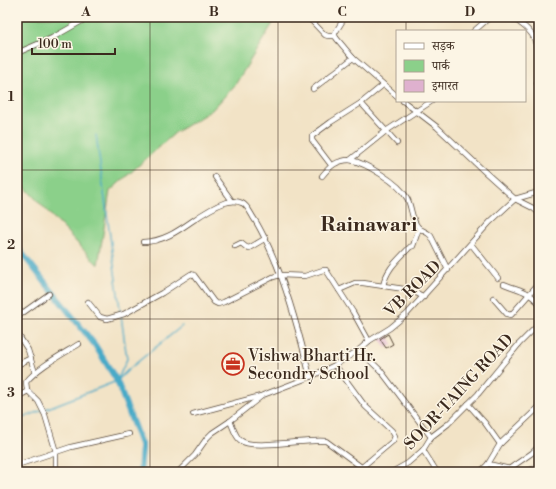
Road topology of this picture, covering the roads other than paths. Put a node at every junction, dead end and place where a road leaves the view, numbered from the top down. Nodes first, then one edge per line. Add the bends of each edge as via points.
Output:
1 (89, 17) edge
2 (308, 17) edge
3 (345, 17) edge
4 (490, 17) edge
5 (513, 18) edge
6 (475, 30) edge
7 (335, 36) junction
8 (17, 53) edge
9 (539, 56) edge
10 (353, 58) junction
11 (539, 78) edge
12 (383, 85) junction
13 (539, 86) edge
14 (313, 89) dead end
15 (396, 95) edge
16 (404, 102) edge
17 (431, 102) edge
18 (361, 103) junction
19 (417, 112) junction
20 (386, 131) junction
21 (397, 143) dead end
22 (350, 160) junction
23 (331, 165) junction
24 (322, 176) dead end
25 (215, 177) dead end
26 (539, 192) edge
27 (516, 199) junction
28 (232, 201) junction
29 (539, 213) edge
30 (419, 228) junction
31 (266, 238) junction
32 (143, 242) dead end
33 (471, 244) junction
34 (235, 246) dead end
35 (448, 270) junction
36 (280, 276) junction
37 (498, 278) dead end
38 (539, 283) edge
39 (504, 284) dead end
40 (383, 286) junction
41 (339, 290) junction
42 (49, 294) dead end
43 (530, 294) junction
44 (424, 297) junction
45 (493, 298) dead end
46 (88, 302) dead end
47 (539, 303) edge
48 (17, 317) edge
49 (539, 324) edge
50 (17, 333) edge
51 (369, 341) junction
52 (79, 344) dead end
53 (359, 350) junction
54 (31, 358) junction
55 (17, 365) edge
56 (335, 365) junction
57 (35, 373) junction
58 (310, 377) junction
59 (28, 391) junction
60 (263, 395) junction
61 (17, 397) edge
62 (468, 404) junction
63 (539, 407) edge
64 (193, 414) dead end
65 (230, 421) junction
66 (129, 434) dead end
67 (431, 437) junction
68 (500, 444) junction
69 (539, 446) edge
70 (423, 450) junction
71 (56, 452) junction
72 (488, 464) junction
73 (17, 465) edge
74 (362, 467) junction
75 (539, 467) edge
76 (509, 469) junction
77 (56, 472) edge
78 (178, 472) edge
79 (368, 472) edge
80 (392, 472) edge
81 (437, 472) edge
82 (480, 472) edge

1 - 8 street via 52,38
2 - 7 street via 325,35
3 - 7 street
4 - 6 street
5 - 9 street via 533,36
7 - 10 street
10 - 12 street
10 - 14 street
11 - 13 street
12 - 15 street
12 - 18 street
16 - 19 street
17 - 19 street
18 - 20 street
18 - 23 street via 312,136 312,140
19 - 20 street
19 - 27 street
20 - 21 street
20 - 22 street
22 - 23 street
22 - 30 street via 359,162 393,183 408,199
23 - 24 street
25 - 28 street
26 - 27 street, VB ROAD
27 - 29 street
27 - 33 street, VB ROAD via 490,222
28 - 31 street via 241,202 246,206
28 - 32 street via 213,208 164,238
30 - 35 street via 431,236
30 - 40 street via 413,246 385,275
31 - 34 street via 249,248 241,243
31 - 36 street
33 - 35 street, VB ROAD
33 - 37 street
35 - 44 street, VB ROAD
36 - 41 street via 305,276 326,270
36 - 46 street via 218,304 191,274 124,314 107,320
36 - 58 street via 298,328
38 - 43 street
39 - 43 street
40 - 41 street via 363,283
40 - 44 street via 411,290
41 - 51 street
42 - 48 street
43 - 45 street via 514,313 509,315
43 - 47 street
44 - 51 street, VB ROAD via 390,328
49 - 62 street, SOOR-TAING ROAD
50 - 54 street
51 - 53 street, VB ROAD
52 - 57 street
53 - 56 street, VB ROAD
53 - 67 street via 381,371
54 - 55 street
54 - 57 street
56 - 58 street, VB ROAD
56 - 74 street via 365,406 395,436 393,441
57 - 59 street via 26,382
58 - 60 street, VB ROAD
59 - 61 street
59 - 71 street via 40,404
60 - 64 street
60 - 65 street, VB ROAD
62 - 67 street, SOOR-TAING ROAD
62 - 68 street
63 - 68 street
65 - 74 street via 240,440 246,443 326,441
65 - 78 street, VB ROAD via 212,433
66 - 71 street
67 - 70 street, SOOR-TAING ROAD
68 - 72 street
69 - 76 street
70 - 80 street, SOOR-TAING ROAD
70 - 81 street
71 - 73 street
71 - 77 street
72 - 76 street
72 - 82 street
74 - 79 street
75 - 76 street via 525,472

